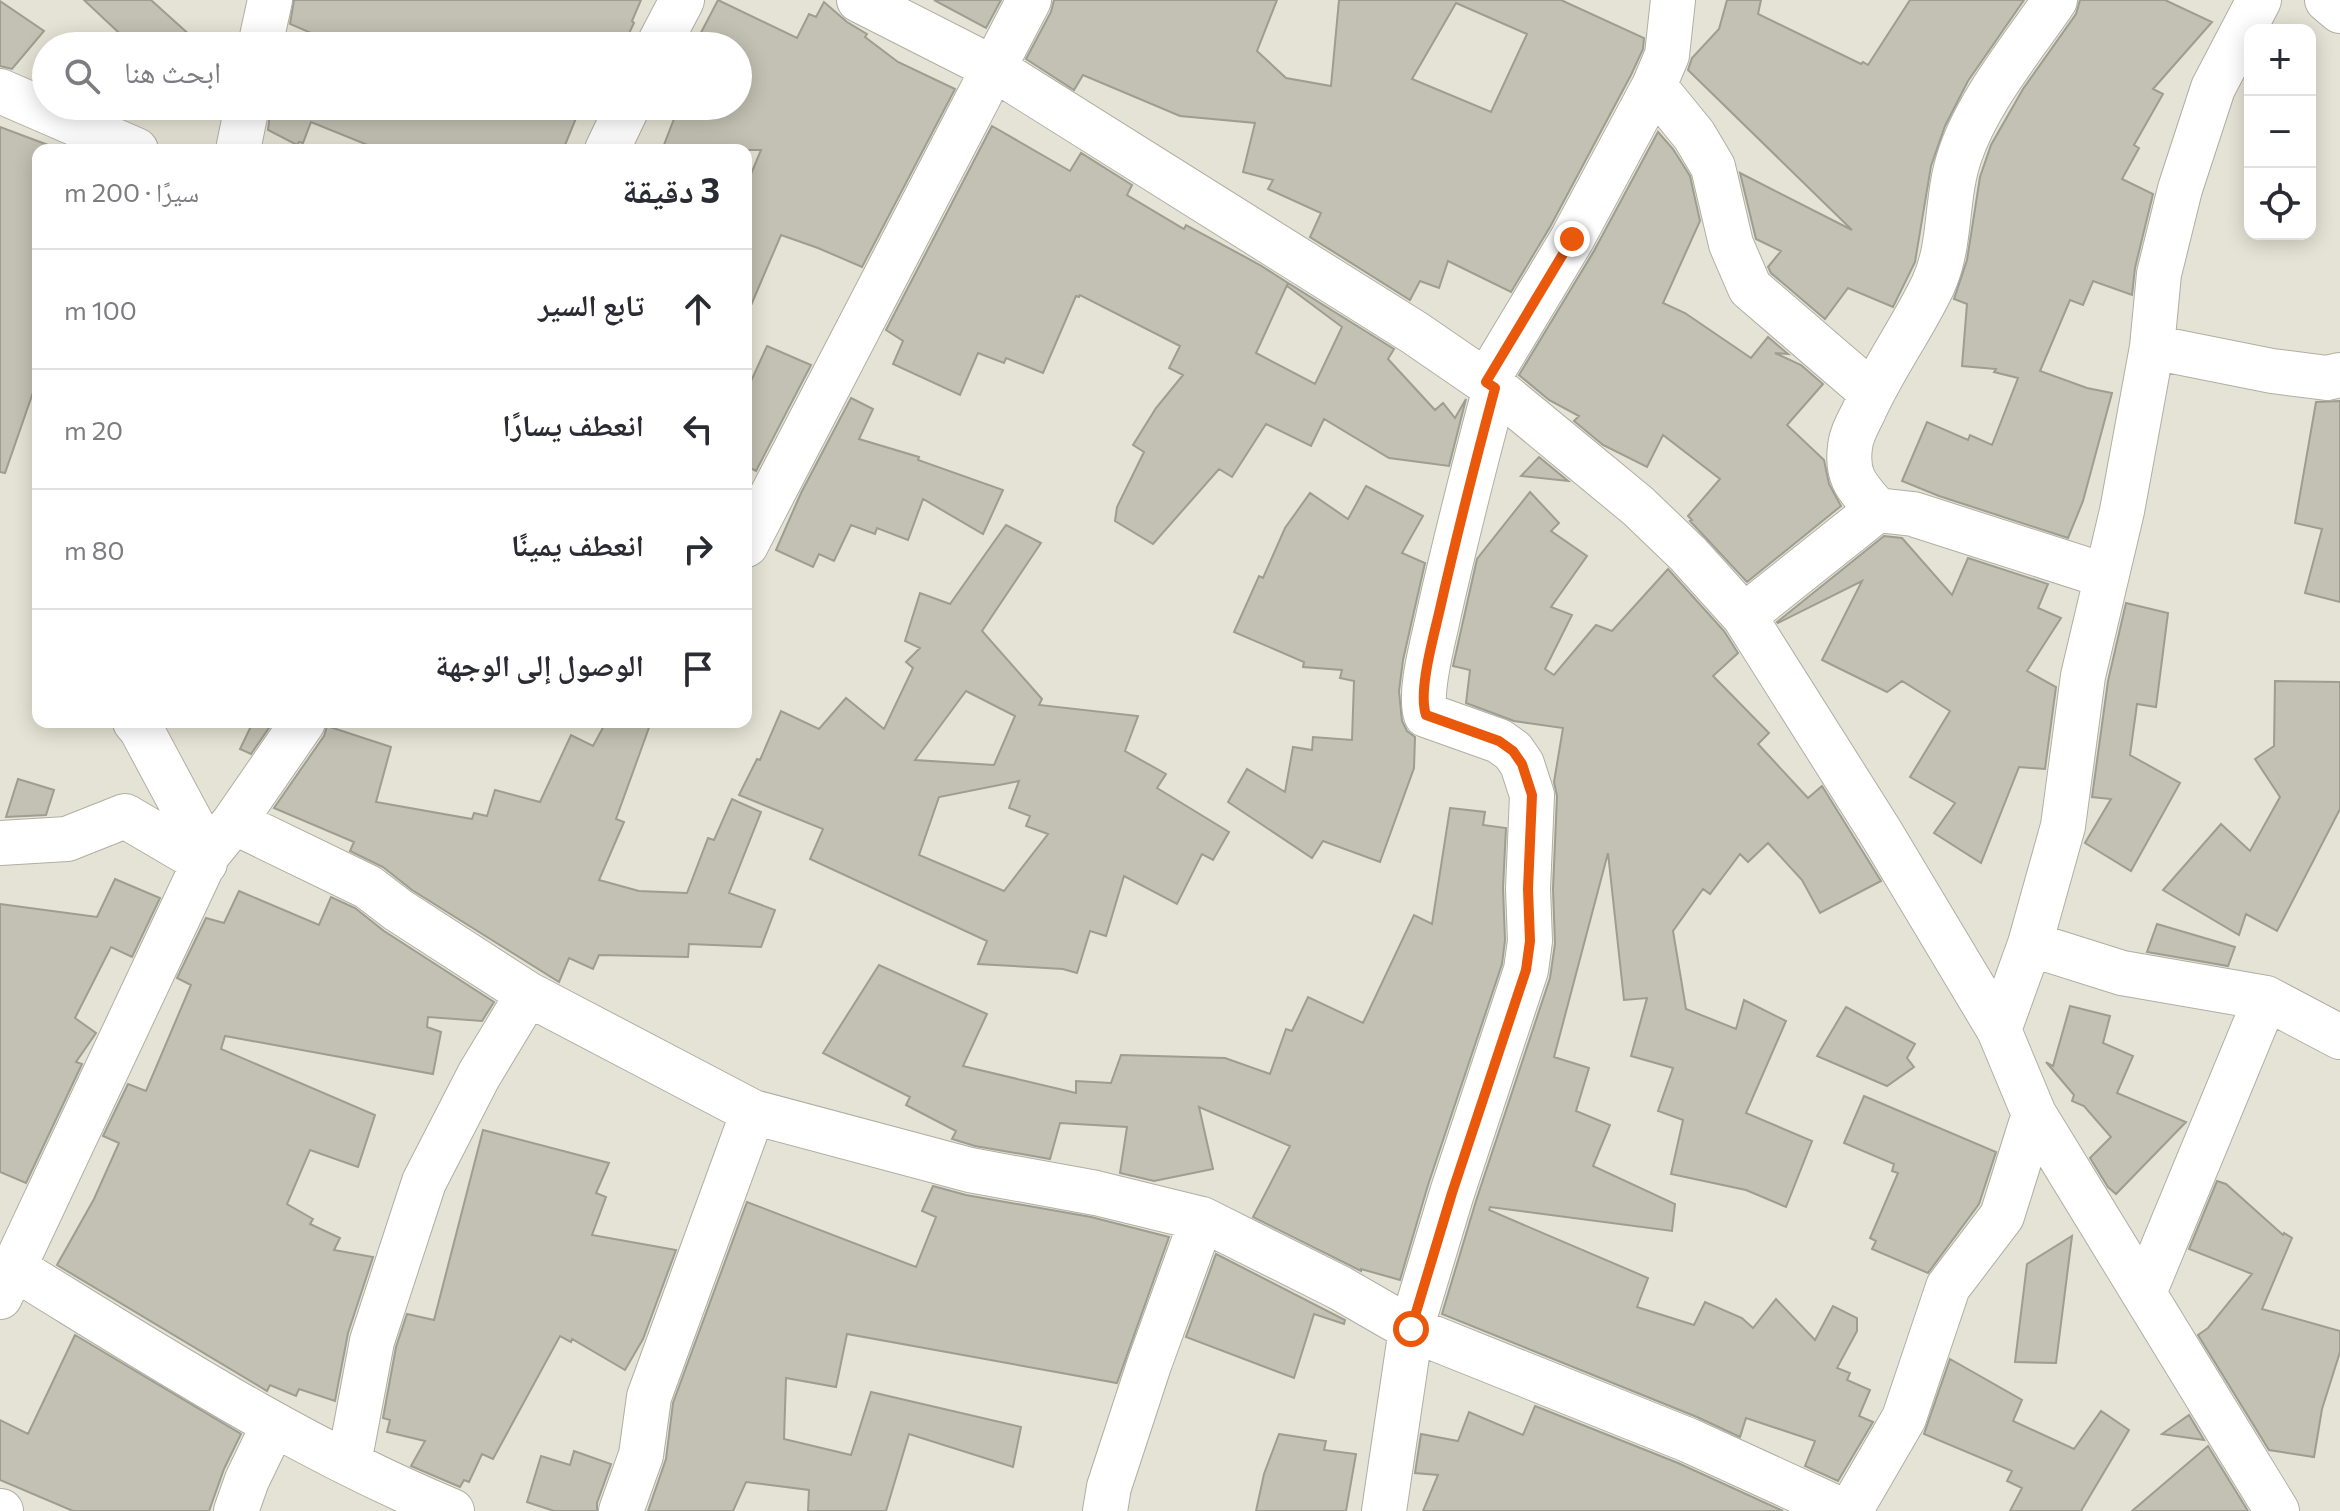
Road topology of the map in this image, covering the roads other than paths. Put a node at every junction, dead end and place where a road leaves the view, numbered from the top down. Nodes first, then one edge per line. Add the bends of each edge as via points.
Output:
1 (270, 0) edge
2 (682, 0) edge
3 (859, 0) edge
4 (1029, 0) edge
5 (1673, 0) edge
6 (2055, 0) edge
7 (2259, 0) edge
8 (2327, 0) edge
9 (2340, 11) edge
10 (263, 32) edge
11 (665, 32) edge
12 (993, 68) junction
13 (1654, 86) junction
14 (0, 91) edge
15 (32, 105) edge
16 (67, 120) edge
17 (244, 120) edge
18 (621, 120) edge
19 (122, 144) edge
20 (239, 144) edge
21 (610, 144) edge
22 (2152, 347) junction
23 (2340, 375) edge
24 (1491, 385) junction
25 (1872, 393) junction
26 (1877, 510) junction
27 (752, 533) edge
28 (2106, 576) junction
29 (1744, 616) junction
30 (140, 728) edge
31 (299, 728) edge
32 (0, 843) edge
33 (216, 846) junction
34 (2030, 944) junction
35 (528, 994) junction
36 (2266, 998) junction
37 (1999, 1030) junction
38 (2340, 1037) edge
39 (753, 1112) junction
40 (2034, 1114) junction
41 (1202, 1219) junction
42 (7, 1282) edge
43 (2144, 1293) junction
44 (1411, 1329) junction
45 (274, 1424) junction
46 (349, 1463) junction
47 (236, 1511) edge
48 (452, 1511) edge
49 (621, 1511) edge
50 (1105, 1511) edge
51 (1384, 1511) edge
52 (1843, 1511) edge
53 (1850, 1511) edge
54 (2277, 1511) edge

1 - 10 street
2 - 11 street
3 - 12 street
4 - 12 street
5 - 13 street via 1667,55
6 - 25 street via 1976,116 1957,166 1943,257 1933,284
7 - 22 street via 2213,88 2180,189 2159,274
8 - 9 street
12 - 24 street
12 - 27 street
13 - 24 street
13 - 25 street via 1713,167 1731,244 1750,288
14 - 15 street
16 - 19 street
17 - 20 street
18 - 21 street
22 - 23 street via 2272,371
22 - 28 street
24 - 29 street via 1638,506
24 - 44 street via 1423,707 1426,715 1499,741 1522,764 1532,795 1530,941 1526,970
25 - 26 street via 1850,443 1849,464 1854,483
26 - 28 street via 1913,514
26 - 29 street
28 - 34 street via 2083,676 2063,826
29 - 37 street
30 - 33 street
31 - 33 street
32 - 33 street via 67,839 125,816
33 - 35 street via 368,887
33 - 42 street
34 - 36 street via 2122,973
34 - 37 street
35 - 39 street
35 - 46 street via 424,1182 372,1341
36 - 38 street
36 - 43 street
37 - 40 street
39 - 41 street via 970,1170
39 - 49 street via 649,1397 641,1455
40 - 43 street
40 - 53 street via 2002,1216 1948,1287 1904,1418
41 - 44 street
41 - 50 street via 1149,1365
42 - 45 street
43 - 54 street
44 - 51 street
44 - 52 street via 1688,1440
45 - 46 street
45 - 47 street
46 - 48 street

